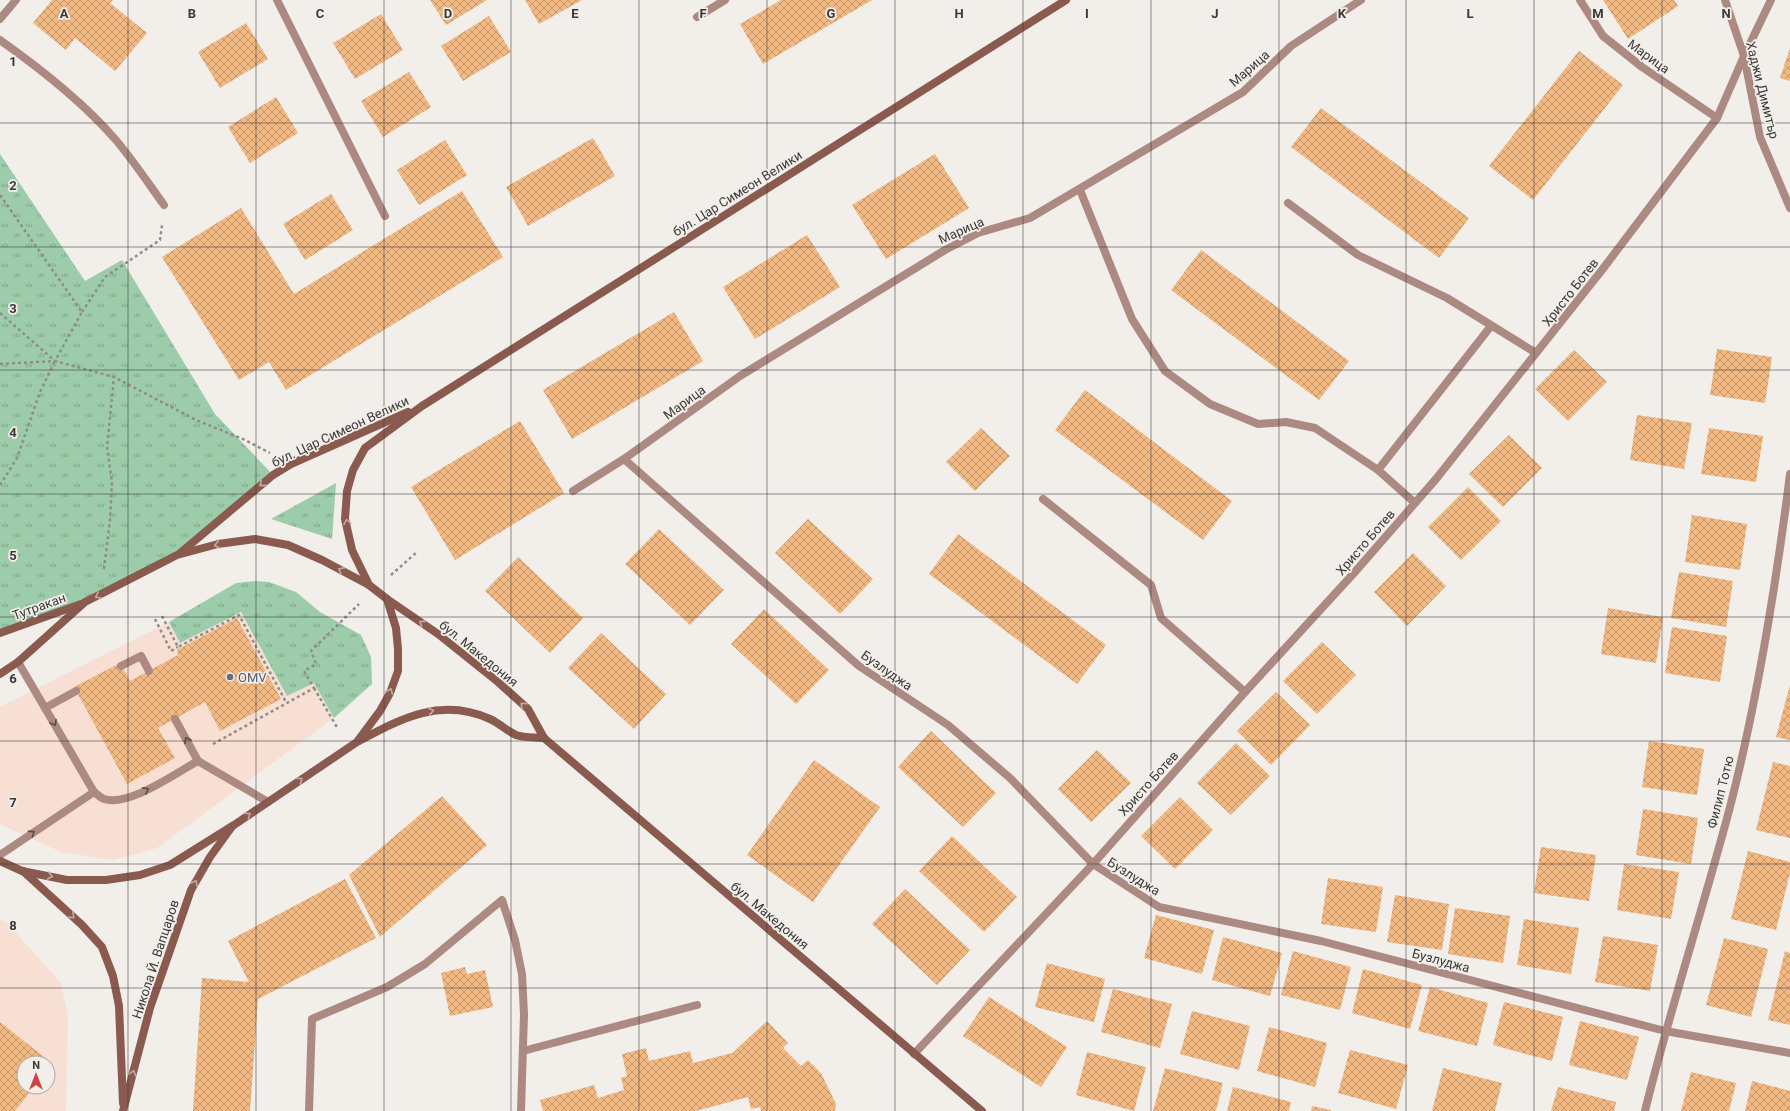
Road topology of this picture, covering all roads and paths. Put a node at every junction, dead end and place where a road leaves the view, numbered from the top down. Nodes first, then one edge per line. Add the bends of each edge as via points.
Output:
1 (16, 0) edge
2 (277, 0) edge
3 (725, 0) edge
4 (1066, 0) edge
5 (1361, 0) edge
6 (1580, 0) edge
7 (1725, 0) edge
8 (1771, 0) edge
9 (697, 18) dead end
10 (0, 19) edge
11 (0, 40) edge
12 (1744, 56) junction
13 (1717, 118) junction
14 (1080, 190) junction
15 (0, 195) edge
16 (1288, 203) dead end
17 (164, 205) joint
18 (1790, 208) edge
19 (385, 216) dead end
20 (82, 312) junction
21 (0, 313) edge
22 (1491, 326) junction
23 (1536, 353) junction
24 (55, 361) junction
25 (0, 364) edge
26 (114, 376) junction
27 (422, 406) junction
28 (624, 459) junction
29 (291, 464) junction
30 (1378, 470) junction
31 (1790, 474) edge
32 (0, 485) edge
33 (573, 490) dead end
34 (1043, 499) dead end
35 (1415, 503) junction
36 (417, 552) dead end
37 (177, 556) junction
38 (372, 587) junction
39 (101, 594) junction
40 (386, 599) junction
41 (85, 602) junction
42 (162, 616) dead end
43 (155, 619) dead end
44 (0, 633) edge
45 (178, 647) junction
46 (18, 662) junction
47 (121, 666) dead end
48 (149, 671) dead end
49 (0, 674) edge
50 (314, 688) junction
51 (76, 691) dead end
52 (1245, 692) junction
53 (286, 702) junction
54 (45, 708) junction
55 (175, 719) dead end
56 (544, 738) junction
57 (357, 742) junction
58 (349, 747) junction
59 (197, 757) junction
60 (94, 792) junction
61 (268, 802) junction
62 (234, 825) junction
63 (0, 855) edge
64 (0, 861) edge
65 (1092, 864) junction
66 (22, 871) junction
67 (696, 1005) dead end
68 (1665, 1031) junction
69 (523, 1051) junction
70 (1790, 1053) edge
71 (914, 1054) junction
72 (123, 1111) edge
73 (309, 1111) edge
74 (521, 1111) edge
75 (982, 1111) edge
76 (1645, 1111) edge

1 - 10 street
2 - 19 street
3 - 9 street
4 - 27 street, бул. Цар Симеон Велики
5 - 14 street, Марица via 1291,46 1243,92
6 - 13 street, Марица via 1603,36 1642,67
7 - 12 street, Хаджи Димитър
8 - 12 street, Христо Ботев
11 - 17 street via 39,68 115,139
12 - 13 street, Христо Ботев
12 - 18 street, Хаджи Димитър via 1760,137
13 - 23 street, Христо Ботев
14 - 28 street, Марица via 1030,218 978,233 944,250 740,376
14 - 30 street via 1132,319 1165,371 1210,404 1258,424 1286,422 1315,428
15 - 20 path
16 - 22 street via 1358,254 1447,298
17 - 20 path via 160,240 105,277
20 - 24 path
21 - 24 path
22 - 23 street
22 - 30 street
23 - 35 street, Христо Ботев
24 - 25 path
24 - 26 path
24 - 32 path via 40,392 17,458
26 - 29 path via 196,420 243,439
26 - 39 path via 107,447 112,482 110,520
27 - 29 street, бул. Цар Симеон Велики
38 -> 27 street, бул. Цар Симеон Велики via 352,550 346,518 347,491 353,470 365,448
28 - 33 street, Марица
28 - 65 street, Бузлуджа via 859,666 948,726 1010,778
29 -> 37 street, бул. Цар Симеон Велики via 273,475
30 - 35 street
31 - 68 street, Филип Тотю via 1776,586 1730,806
34 - 52 street via 1151,584 1161,618
35 - 52 street, Христо Ботев
36 - 38 path
38 -> 37 street via 295,548 255,539 218,544
37 - 39 street
38 - 40 street, бул. Македония
38 - 50 path via 311,651 316,664 304,671
39 -> 41 street
56 -> 40 street, бул. Македония via 528,709 498,682 438,634
57 -> 40 street via 380,711 398,671 396,628
41 - 44 street, Тутракан
41 - 46 street
42 - 45 path
43 - 45 path via 171,650
45 - 53 path via 239,615
46 - 49 street
46 - 54 street
47 - 48 street via 141,656
50 - 53 path
50 - 58 path
51 - 54 street
52 - 65 street, Христо Ботев
53 - 59 path
54 -> 60 street
59 -> 55 street
57 -> 56 street via 400,720 434,710 468,712 490,719 517,736
56 - 71 street, бул. Македония
57 - 58 street
61 -> 58 street
60 -> 59 street via 104,799 121,800 132,797
59 - 61 street
63 -> 60 street
62 -> 61 street
66 -> 62 street via 67,880 106,880 140,875 170,865
72 -> 62 street, Никола Й. Вапцаров via 150,1008 191,890
64 - 66 street
65 - 68 street, Бузлуджа via 1160,907 1321,941
65 - 71 street, Христо Ботев
66 -> 72 street, Никола Й. Вапцаров via 82,924 102,947 113,976 119,1006
67 - 69 street
68 - 70 street, Бузлуджа
68 - 76 street, Филип Тотю
69 - 73 street via 522,974 515,940 502,900 425,964 386,987 312,1018
69 - 74 street
71 - 75 street, бул. Македония

